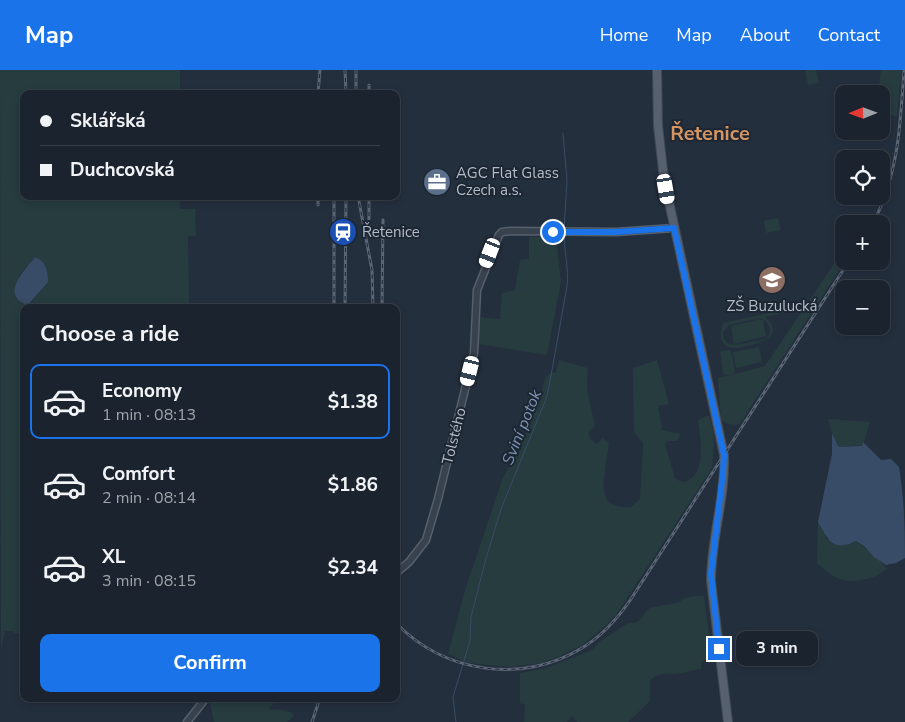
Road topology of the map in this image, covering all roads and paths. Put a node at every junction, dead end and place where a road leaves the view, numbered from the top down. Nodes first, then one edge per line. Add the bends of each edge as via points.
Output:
1 (657, 70) edge
2 (674, 228) junction
3 (400, 570) edge
4 (203, 702) edge
5 (187, 722) edge
6 (728, 722) edge

1 - 2 main road via 660,155
2 - 3 street, Tolstého via 616,232 511,231 502,232 495,240 477,290 474,353 438,499 426,540
2 - 6 main road via 724,455 711,574
4 - 5 street

